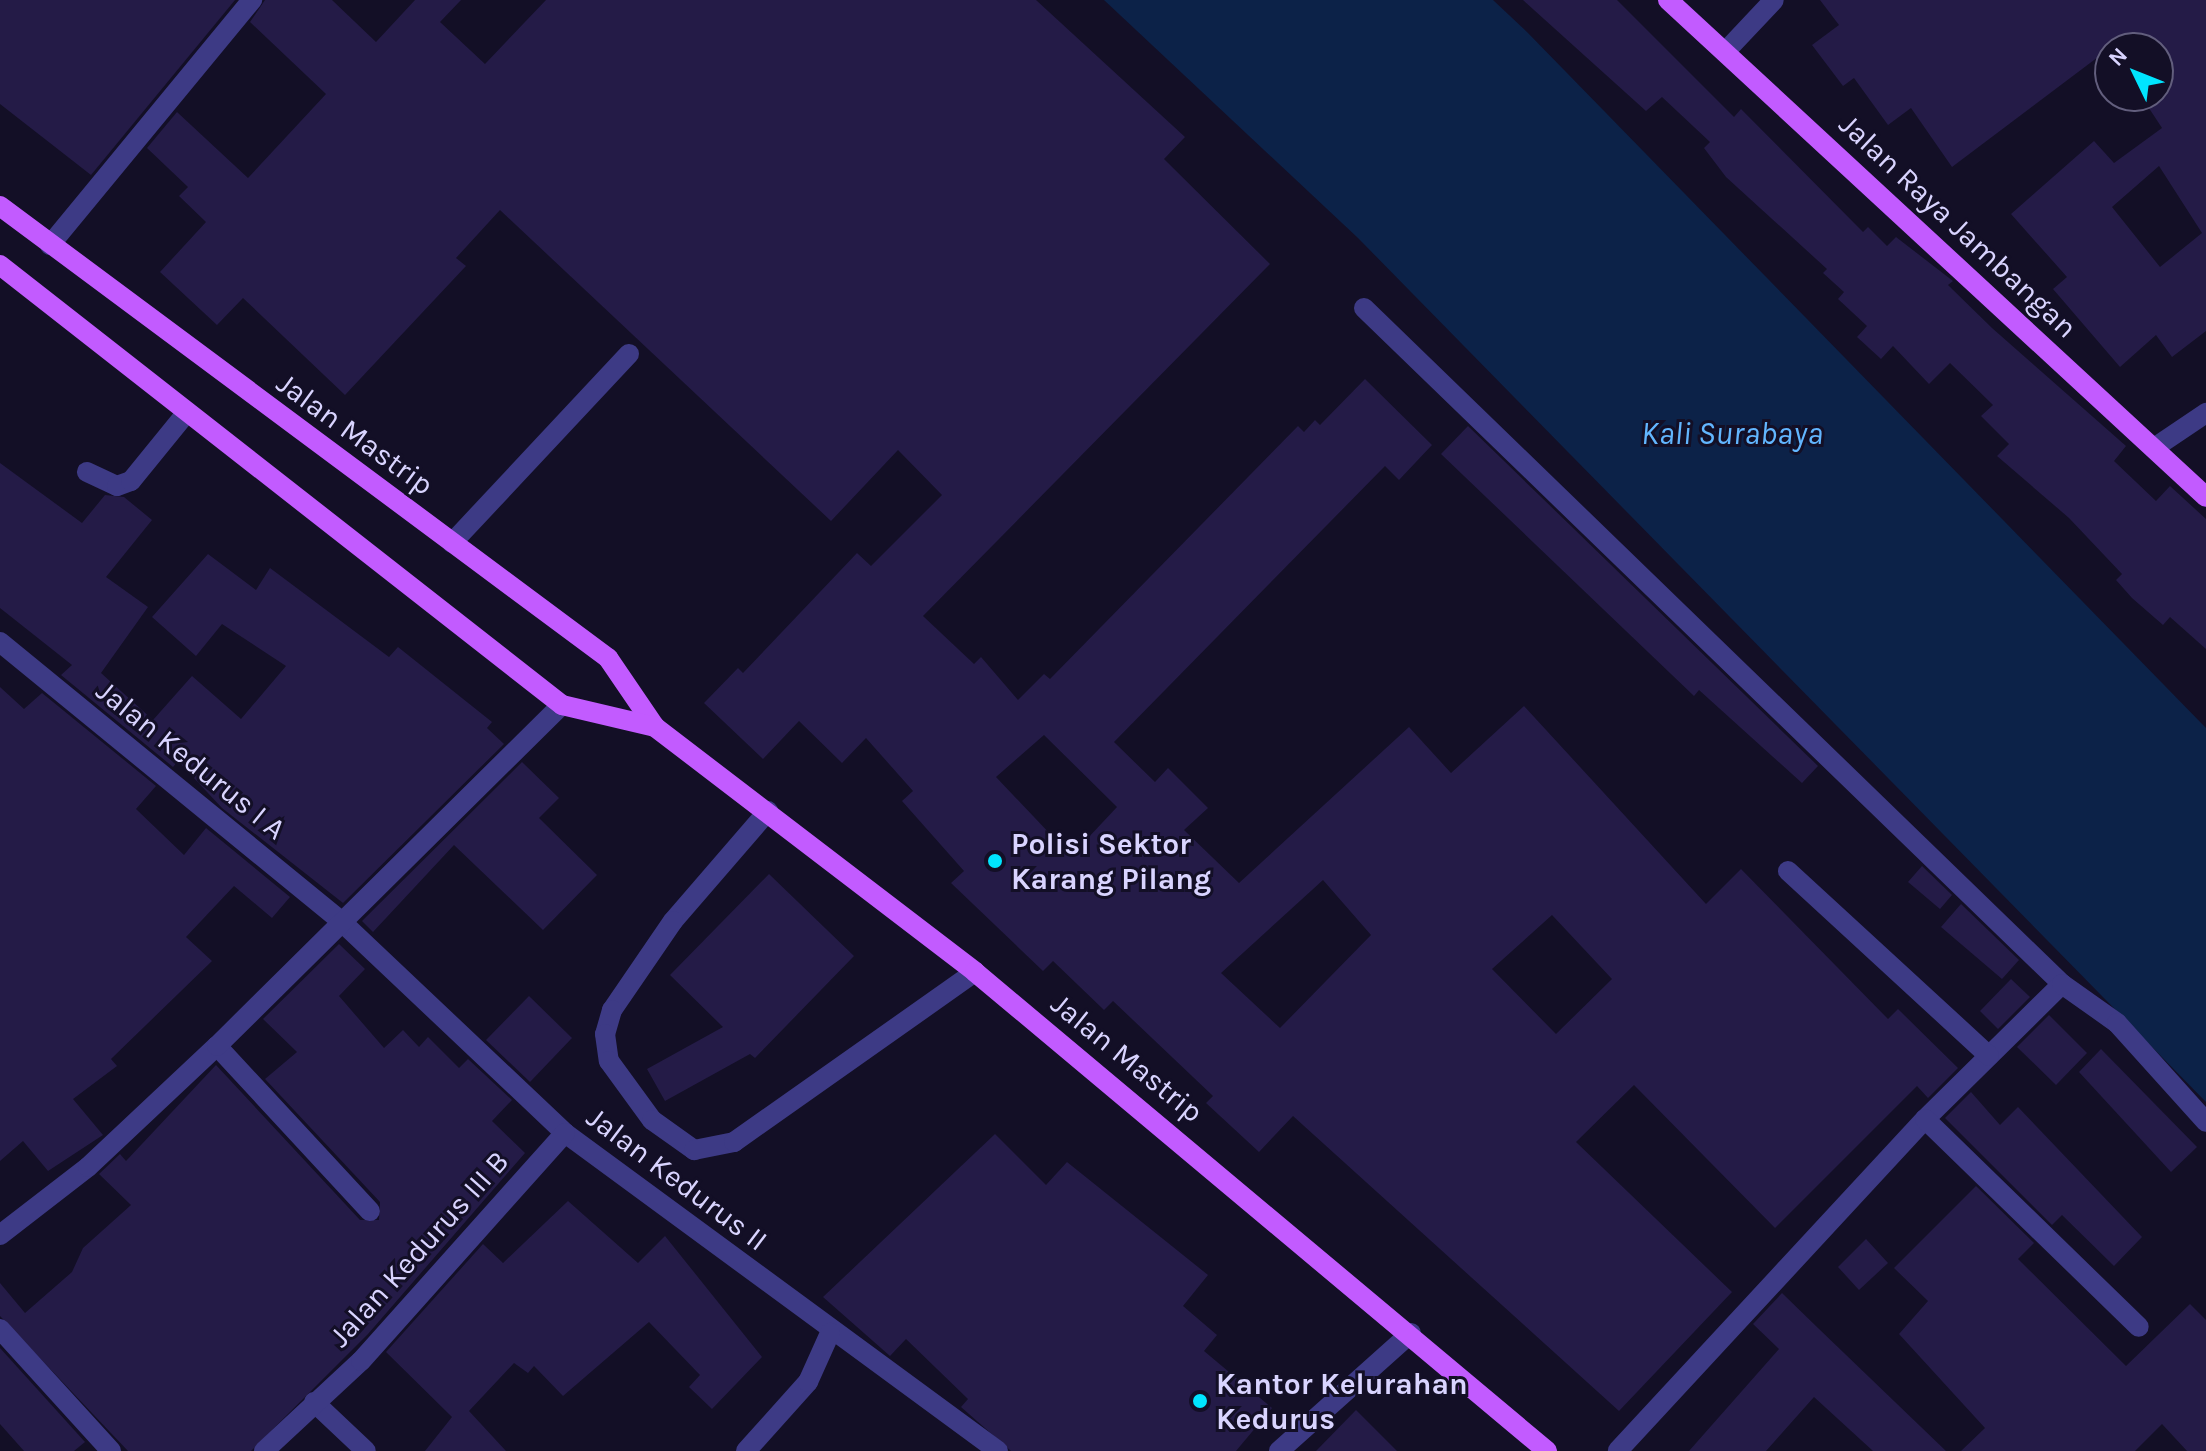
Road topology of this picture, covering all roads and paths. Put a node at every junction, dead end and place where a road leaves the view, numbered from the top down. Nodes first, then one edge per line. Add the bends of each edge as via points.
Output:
1 (252, 0) edge
2 (1668, 0) edge
3 (1774, 0) edge
4 (1725, 52) junction
5 (0, 206) edge
6 (50, 245) junction
7 (0, 265) edge
8 (1364, 308) dead end
9 (629, 354) dead end
10 (187, 412) junction
11 (2206, 413) edge
12 (2154, 448) junction
13 (87, 472) dead end
14 (2206, 497) edge
15 (452, 543) junction
16 (0, 642) edge
17 (562, 705) junction
18 (655, 727) junction
19 (768, 811) junction
20 (1788, 871) dead end
21 (344, 924) junction
22 (975, 972) junction
23 (2062, 984) junction
24 (217, 1046) junction
25 (1989, 1056) junction
26 (1925, 1119) junction
27 (2206, 1122) edge
28 (565, 1133) junction
29 (370, 1211) dead end
30 (0, 1235) edge
31 (2139, 1327) dead end
32 (0, 1329) edge
33 (830, 1333) junction
34 (1411, 1333) junction
35 (314, 1402) junction
36 (111, 1451) edge
37 (264, 1451) edge
38 (366, 1451) edge
39 (746, 1451) edge
40 (998, 1451) edge
41 (1279, 1451) edge
42 (1547, 1451) edge
43 (1618, 1451) edge

1 - 6 street
2 - 4 main road, Jalan Raya Jambangan
3 - 4 street
4 - 12 main road, Jalan Raya Jambangan
5 - 6 main road, Jalan Mastrip
6 - 15 main road, Jalan Mastrip
7 - 10 main road, Jalan Mastrip
8 - 23 street
9 - 15 street
10 - 13 street via 131,481 117,486
10 - 17 main road, Jalan Mastrip
11 - 12 street
12 - 14 main road, Jalan Raya Jambangan
15 - 18 main road, Jalan Mastrip via 608,658
16 - 21 street, Jalan Kedurus I A
17 - 18 main road, Jalan Mastrip
17 - 21 street
18 - 19 main road, Jalan Mastrip
19 - 22 main road, Jalan Mastrip
19 - 22 street via 673,921 612,1010 609,1061 652,1120 694,1150 734,1142
20 - 25 street
21 - 24 street
21 - 28 street, Jalan Kedurus II
22 - 34 main road, Jalan Mastrip
23 - 25 street
23 - 27 street via 2117,1023
24 - 29 street
24 - 30 street via 88,1167
25 - 26 street
26 - 31 street
26 - 43 street
28 - 33 street, Jalan Kedurus II
28 - 35 street, Jalan Kedurus III B via 361,1361
32 - 36 street
33 - 39 street via 808,1382
33 - 40 street, Jalan Kedurus II
34 - 41 street
34 - 42 main road, Jalan Mastrip
35 - 37 street, Jalan Kedurus III B
35 - 38 street

